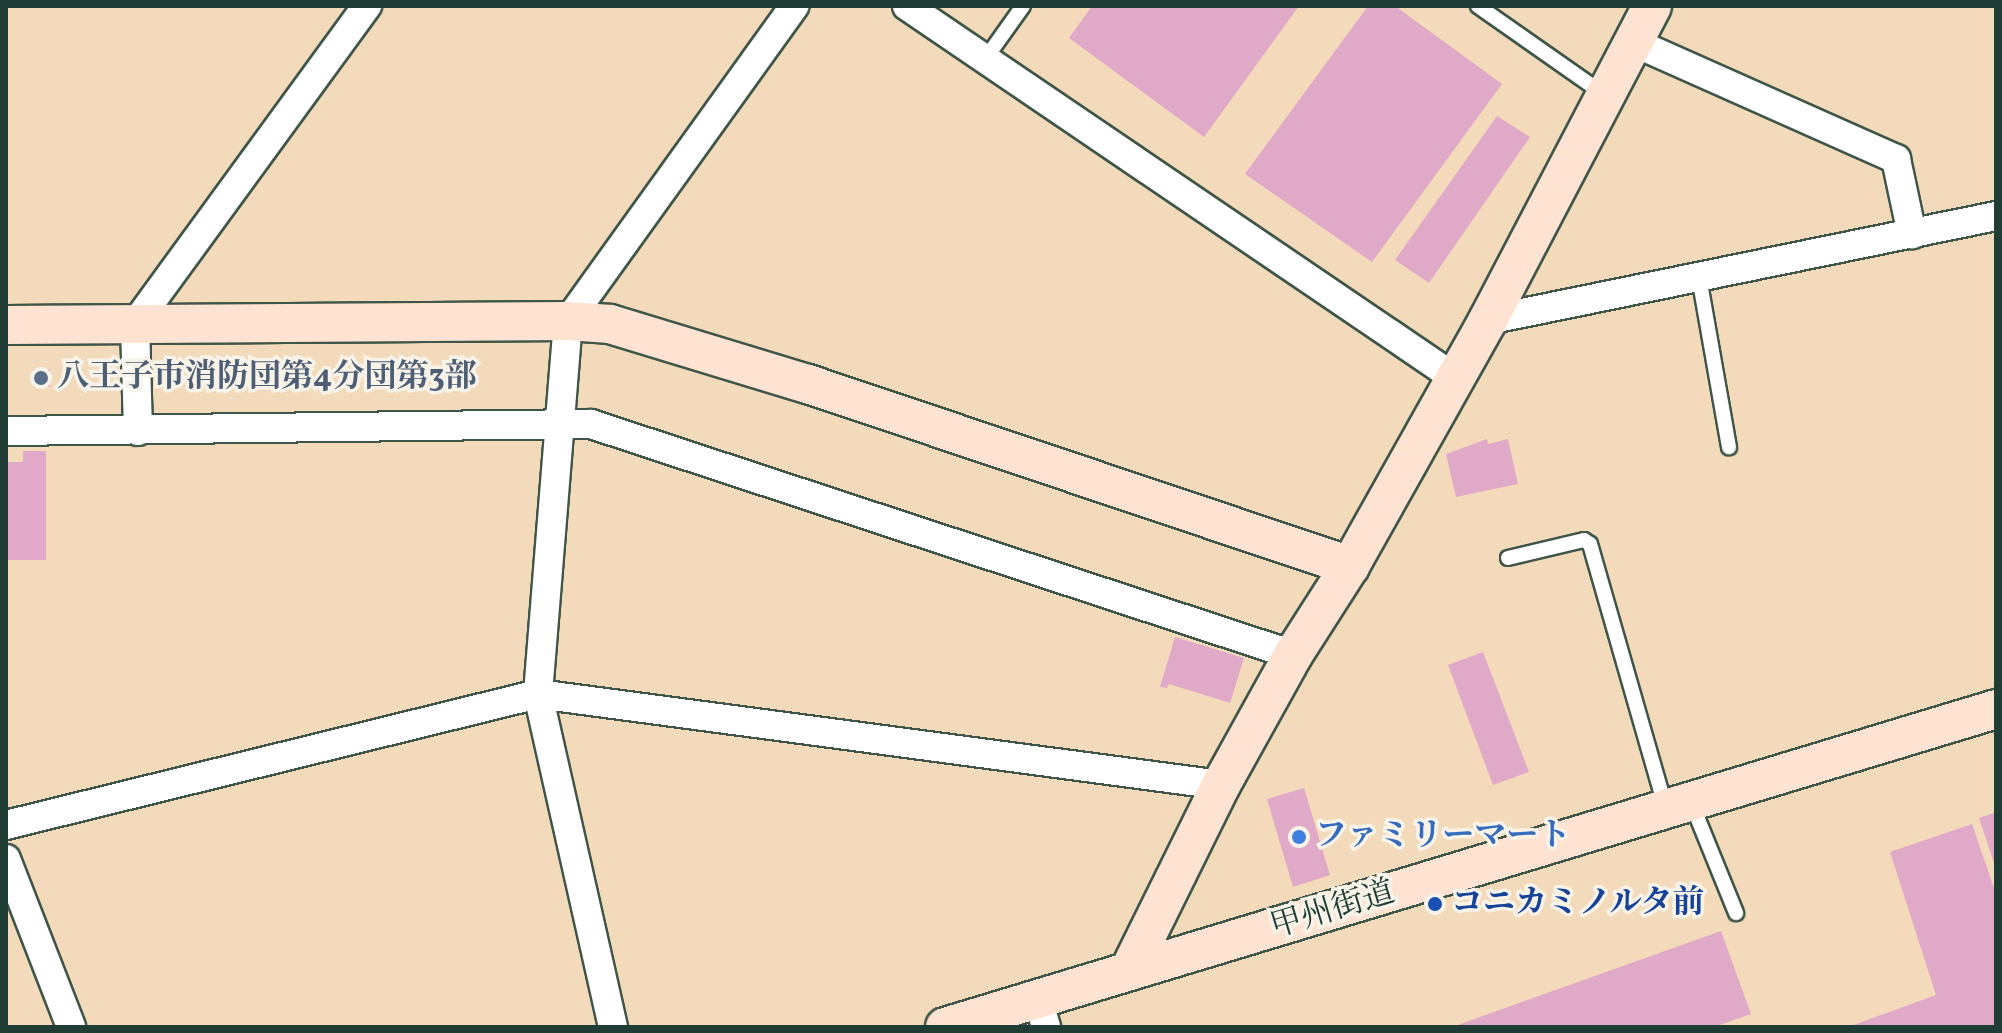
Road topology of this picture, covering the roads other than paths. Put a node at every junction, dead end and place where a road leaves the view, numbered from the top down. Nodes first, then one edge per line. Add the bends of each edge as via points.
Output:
1 (367, 6) edge
2 (794, 6) edge
3 (907, 6) edge
4 (1023, 6) edge
5 (1478, 6) edge
6 (1652, 6) edge
7 (1633, 42) junction
8 (986, 58) junction
9 (1606, 95) junction
10 (1996, 216) edge
11 (1912, 234) junction
12 (1699, 277) junction
13 (1488, 320) junction
14 (568, 321) junction
15 (135, 324) junction
16 (6, 325) edge
17 (1455, 378) junction
18 (560, 425) junction
19 (6, 431) edge
20 (138, 431) junction
21 (1729, 447) dead end
22 (1508, 558) dead end
23 (1350, 566) junction
24 (1293, 655) junction
25 (538, 694) junction
26 (1996, 709) edge
27 (1221, 785) junction
28 (1678, 806) junction
29 (6, 825) edge
30 (6, 859) edge
31 (1736, 913) dead end
32 (1130, 969) junction
33 (1042, 1012) edge
34 (71, 1027) edge
35 (613, 1027) edge
36 (945, 1027) edge

1 - 15 street
2 - 14 street
3 - 8 street
4 - 8 lane
5 - 9 lane
6 - 7 street
7 - 9 street
7 - 11 street via 1896,159
8 - 17 street
9 - 13 street
10 - 11 street
11 - 12 street
12 - 13 street
12 - 21 lane
13 - 17 street
14 - 15 street
14 - 18 street
14 - 23 street via 610,324 659,337
15 - 16 street
15 - 20 street
17 - 23 street
18 - 20 street
18 - 24 street via 591,424
18 - 25 street
19 - 20 street
22 - 28 lane via 1584,540 1590,544
23 - 24 street
24 - 27 street
25 - 27 street
25 - 29 street
25 - 35 street
26 - 28 street, 甲州街道
27 - 32 street
28 - 31 lane
28 - 32 street, 甲州街道
30 - 34 street
32 - 33 street, 甲州街道
33 - 36 street, 甲州街道

